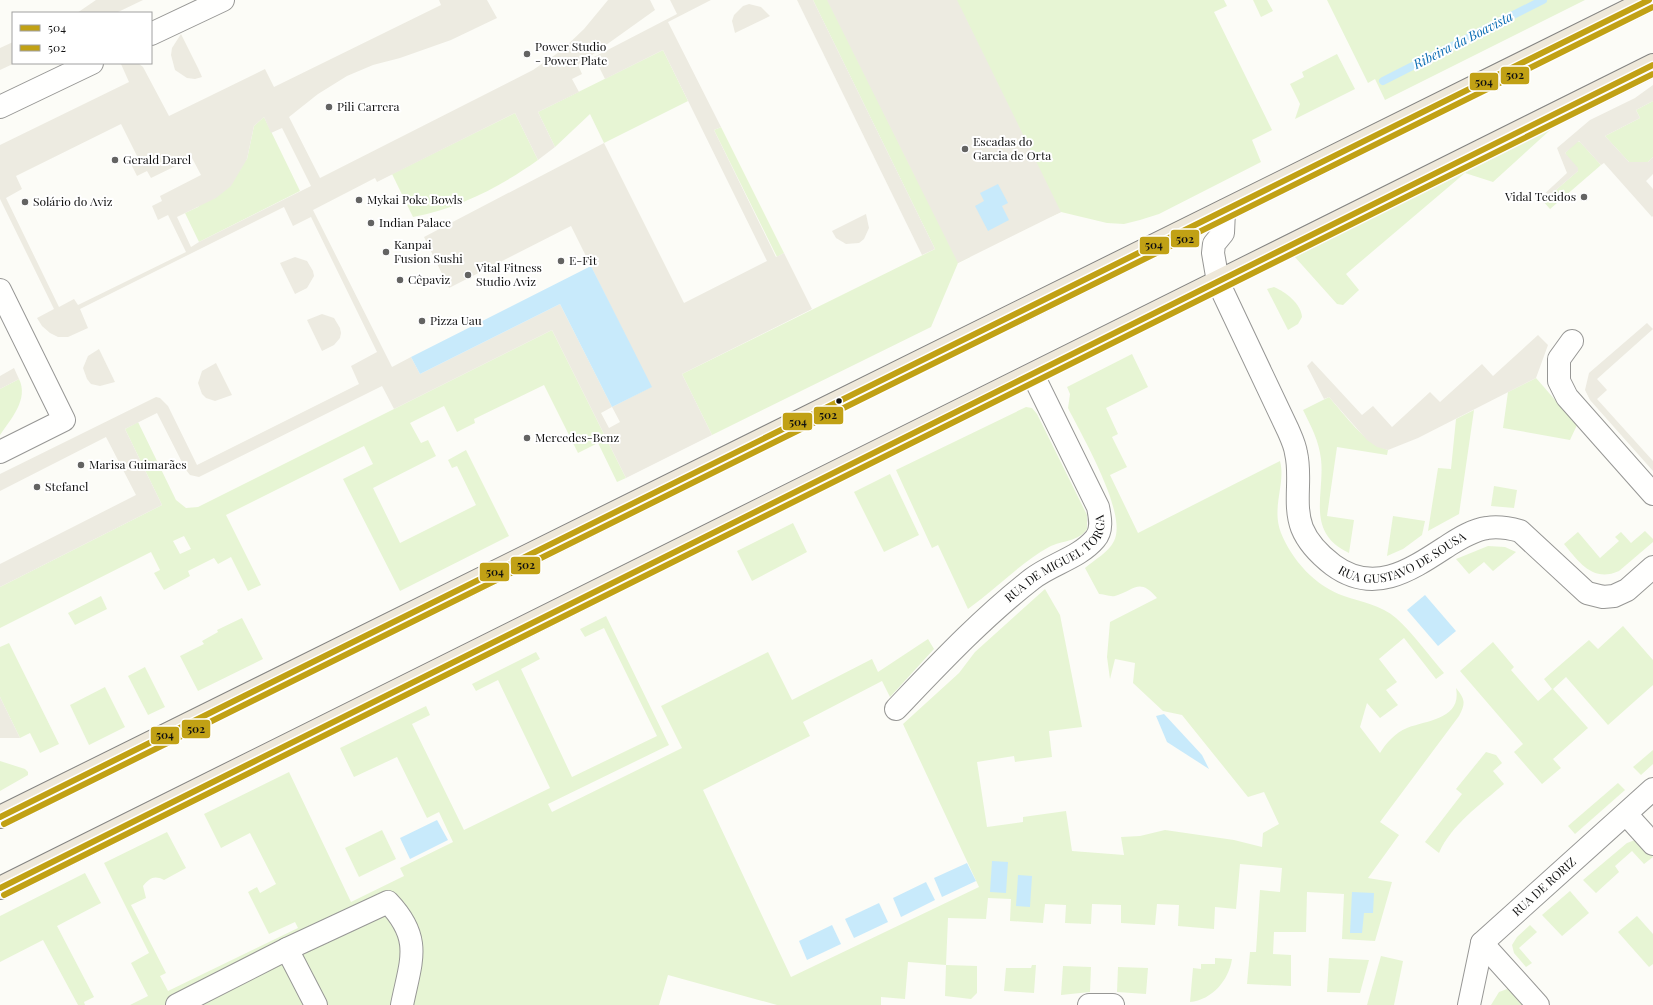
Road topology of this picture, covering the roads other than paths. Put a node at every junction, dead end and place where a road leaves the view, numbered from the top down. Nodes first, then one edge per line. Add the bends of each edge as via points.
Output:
1 (223, 0) edge
2 (1649, 0) edge
3 (152, 34) edge
4 (90, 64) edge
5 (1653, 66) edge
6 (0, 107) edge
7 (1224, 211) junction
8 (1218, 282) junction
9 (0, 290) edge
10 (1572, 341) dead end
11 (1033, 374) junction
12 (0, 452) edge
13 (1653, 494) edge
14 (1653, 567) edge
15 (896, 709) dead end
16 (1653, 789) edge
17 (1626, 814) junction
18 (0, 817) edge
19 (1653, 844) edge
20 (0, 888) edge
21 (1482, 943) junction
22 (287, 949) junction
23 (177, 1005) edge
24 (316, 1005) edge
25 (402, 1005) edge
26 (1089, 1005) edge
27 (1113, 1005) edge
28 (1469, 1005) edge
29 (1538, 1005) edge

1 - 3 street
2 - 7 main road
4 - 6 street
5 - 8 main road
7 - 8 street, RUA GUSTAVO DE SOUSA via 1223,233 1214,244 1213,253
7 - 18 main road
8 - 11 main road
8 - 14 street, RUA GUSTAVO DE SOUSA via 1288,430 1296,453 1298,507 1302,528 1311,544 1342,571 1374,580 1400,574 1463,536 1487,528 1520,531 1587,593 1603,597 1614,596 1627,590
9 - 12 street via 64,420
10 - 13 street via 1559,359 1559,381 1567,396
11 - 15 street, RUA DE MIGUEL TORGA via 1098,507 1101,522 1097,537 1087,548 1032,579 956,646
11 - 20 main road
16 - 17 street, RUA DE RORIZ
17 - 19 street
17 - 21 street, RUA DE RORIZ
21 - 28 street
21 - 29 street
22 - 23 street
22 - 24 street
22 - 25 street via 388,902 404,921 413,953
26 - 27 street

